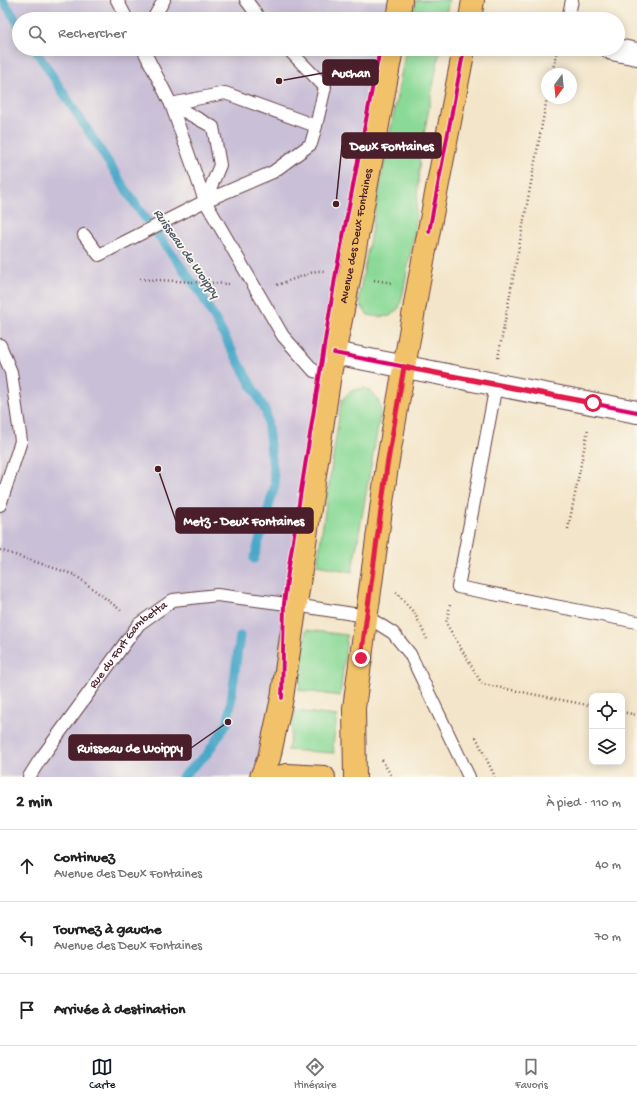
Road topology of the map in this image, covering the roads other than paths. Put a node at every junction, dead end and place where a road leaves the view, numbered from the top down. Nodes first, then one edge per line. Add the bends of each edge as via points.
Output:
1 (117, 0) edge
2 (164, 0) edge
3 (246, 0) edge
4 (401, 0) edge
5 (473, 0) edge
6 (572, 0) edge
7 (123, 12) edge
8 (157, 12) edge
9 (255, 12) edge
10 (399, 12) edge
11 (471, 12) edge
12 (569, 12) edge
13 (625, 52) edge
14 (637, 54) edge
15 (147, 56) edge
16 (295, 56) edge
17 (391, 56) edge
18 (463, 56) edge
19 (172, 104) junction
20 (316, 126) junction
21 (205, 201) junction
22 (84, 235) dead end
23 (0, 345) edge
24 (334, 353) junction
25 (404, 367) junction
26 (330, 374) junction
27 (494, 384) junction
28 (637, 412) edge
29 (0, 506) edge
30 (295, 605) junction
31 (366, 616) junction
32 (637, 622) edge
33 (29, 777) edge
34 (261, 777) edge
35 (276, 777) edge
36 (324, 777) edge
37 (355, 777) edge
38 (469, 777) edge

1 - 7 lane
2 - 8 lane
3 - 9 lane
4 - 10 main road
5 - 11 main road
6 - 12 lane
13 - 14 street
15 - 19 lane
16 - 20 lane via 325,87
17 - 24 main road, Avenue des Deux Fontaines
18 - 25 main road
19 - 20 lane via 225,93
19 - 21 lane
19 - 21 lane via 213,127 220,165
20 - 21 lane via 311,144 273,172
21 - 22 lane via 98,255
21 - 26 lane via 283,336 314,371
23 - 29 lane via 11,372 21,441
24 - 25 street
24 - 26 main road, Avenue des Deux Fontaines
25 - 27 street
25 - 31 main road
26 - 30 main road, Avenue des Deux Fontaines
27 - 28 street
27 - 32 lane via 458,587
30 - 31 lane, Rue du Fort Gambetta
30 - 33 lane, Rue du Fort Gambetta via 217,595 173,600 140,624
30 - 34 main road, Avenue des Deux Fontaines via 282,698 269,758
31 - 37 main road via 354,708
31 - 38 lane, Rue du Fort Gambetta via 393,633 410,654
35 - 36 main road

